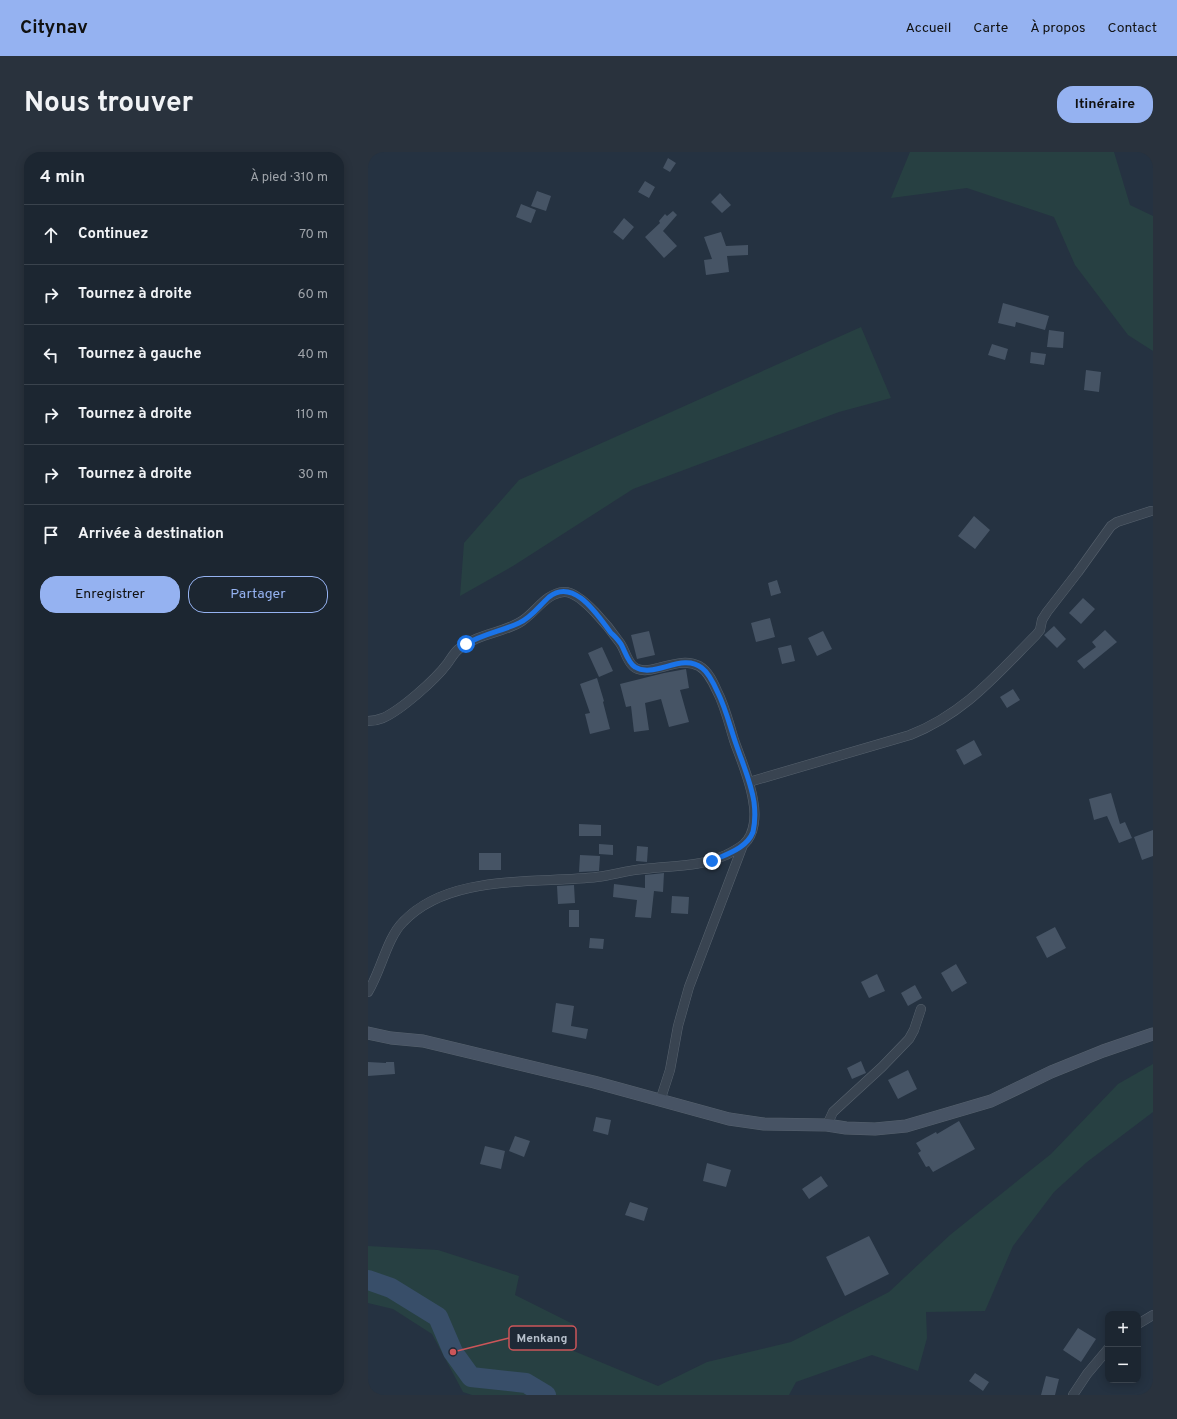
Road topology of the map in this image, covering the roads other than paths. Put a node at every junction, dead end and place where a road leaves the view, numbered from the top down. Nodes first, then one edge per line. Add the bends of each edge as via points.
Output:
1 (1151, 511) dead end
2 (368, 722) edge
3 (749, 782) junction
4 (743, 845) junction
5 (368, 992) edge
6 (921, 1008) dead end
7 (368, 1033) edge
8 (1153, 1034) edge
9 (660, 1101) junction
10 (827, 1125) junction
11 (1153, 1315) edge
12 (1141, 1322) edge
13 (1105, 1352) edge
14 (1073, 1395) edge

1 - 3 street via 1111,526 1047,612 1036,635 962,707 927,729 910,736
2 - 3 street via 387,716 408,701 432,680 459,648 475,639 520,623 550,596 572,592 588,604 621,644 633,666 640,670 690,663 701,667 719,693
3 - 4 street via 754,801 754,824 753,832
4 - 5 street via 712,861 697,865 643,869 598,877 489,884 467,888 433,900 420,906 400,924
4 - 9 street via 689,986 670,1070
6 - 10 street via 909,1040 833,1112
7 - 9 street via 423,1041 594,1082
8 - 10 street via 1102,1051 991,1101 906,1126 875,1129
9 - 10 street via 729,1119 764,1124
11 - 12 street
13 - 14 street via 1086,1374

